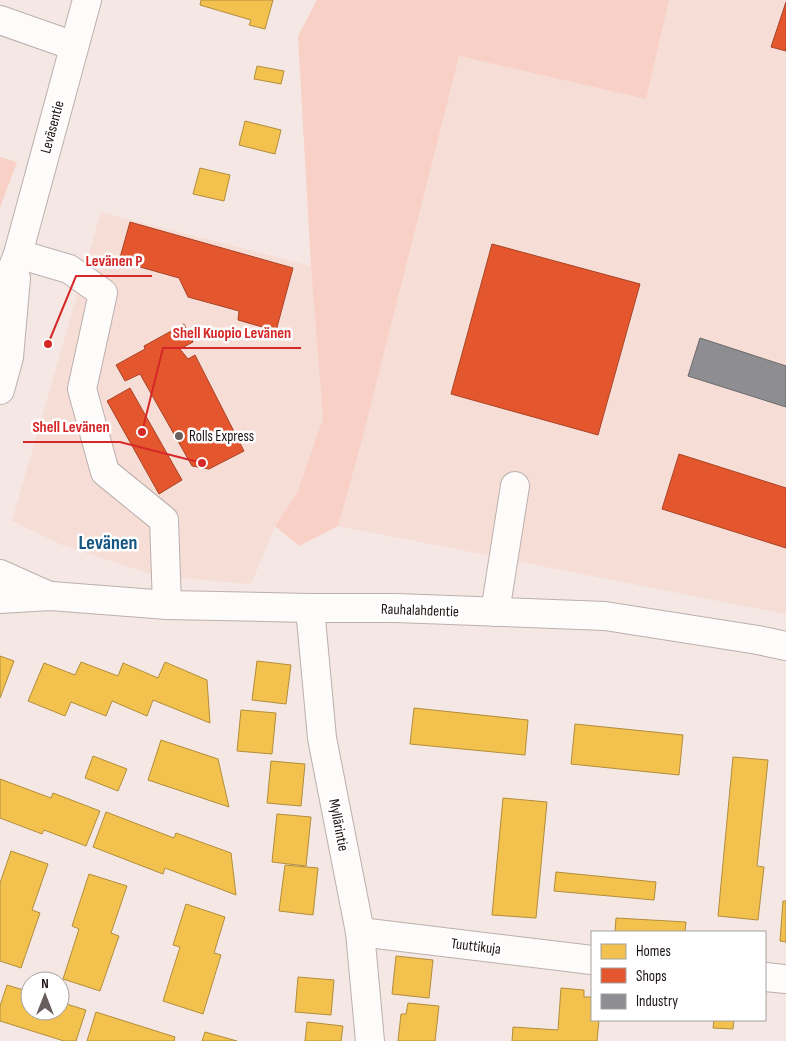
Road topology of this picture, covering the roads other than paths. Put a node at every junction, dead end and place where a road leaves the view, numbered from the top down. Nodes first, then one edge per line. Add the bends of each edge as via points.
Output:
1 (87, 0) edge
2 (0, 20) edge
3 (74, 46) junction
4 (18, 254) junction
5 (0, 300) edge
6 (0, 390) edge
7 (514, 486) dead end
8 (0, 574) edge
9 (51, 596) junction
10 (0, 599) edge
11 (167, 605) junction
12 (310, 608) junction
13 (495, 612) junction
14 (786, 646) edge
15 (360, 932) junction
16 (591, 960) edge
17 (766, 977) edge
18 (786, 979) edge
19 (370, 1041) edge

1 - 3 main road, Leväsentie
2 - 3 main road
3 - 4 main road, Leväsentie
4 - 5 main road, Leväsentie
4 - 6 main road, Leväsentie via 9,357
4 - 11 main road via 69,270 103,293 82,389 105,472 164,520
7 - 13 main road
8 - 9 main road, Rauhalahdentie
9 - 10 main road, Rauhalahdentie
9 - 11 main road, Rauhalahdentie
11 - 12 main road, Rauhalahdentie
12 - 13 main road, Rauhalahdentie
12 - 15 main road, Myllärintie via 322,738
13 - 14 main road, Rauhalahdentie via 605,616
15 - 16 main road, Tuuttikuja
15 - 19 main road, Myllärintie
17 - 18 main road

